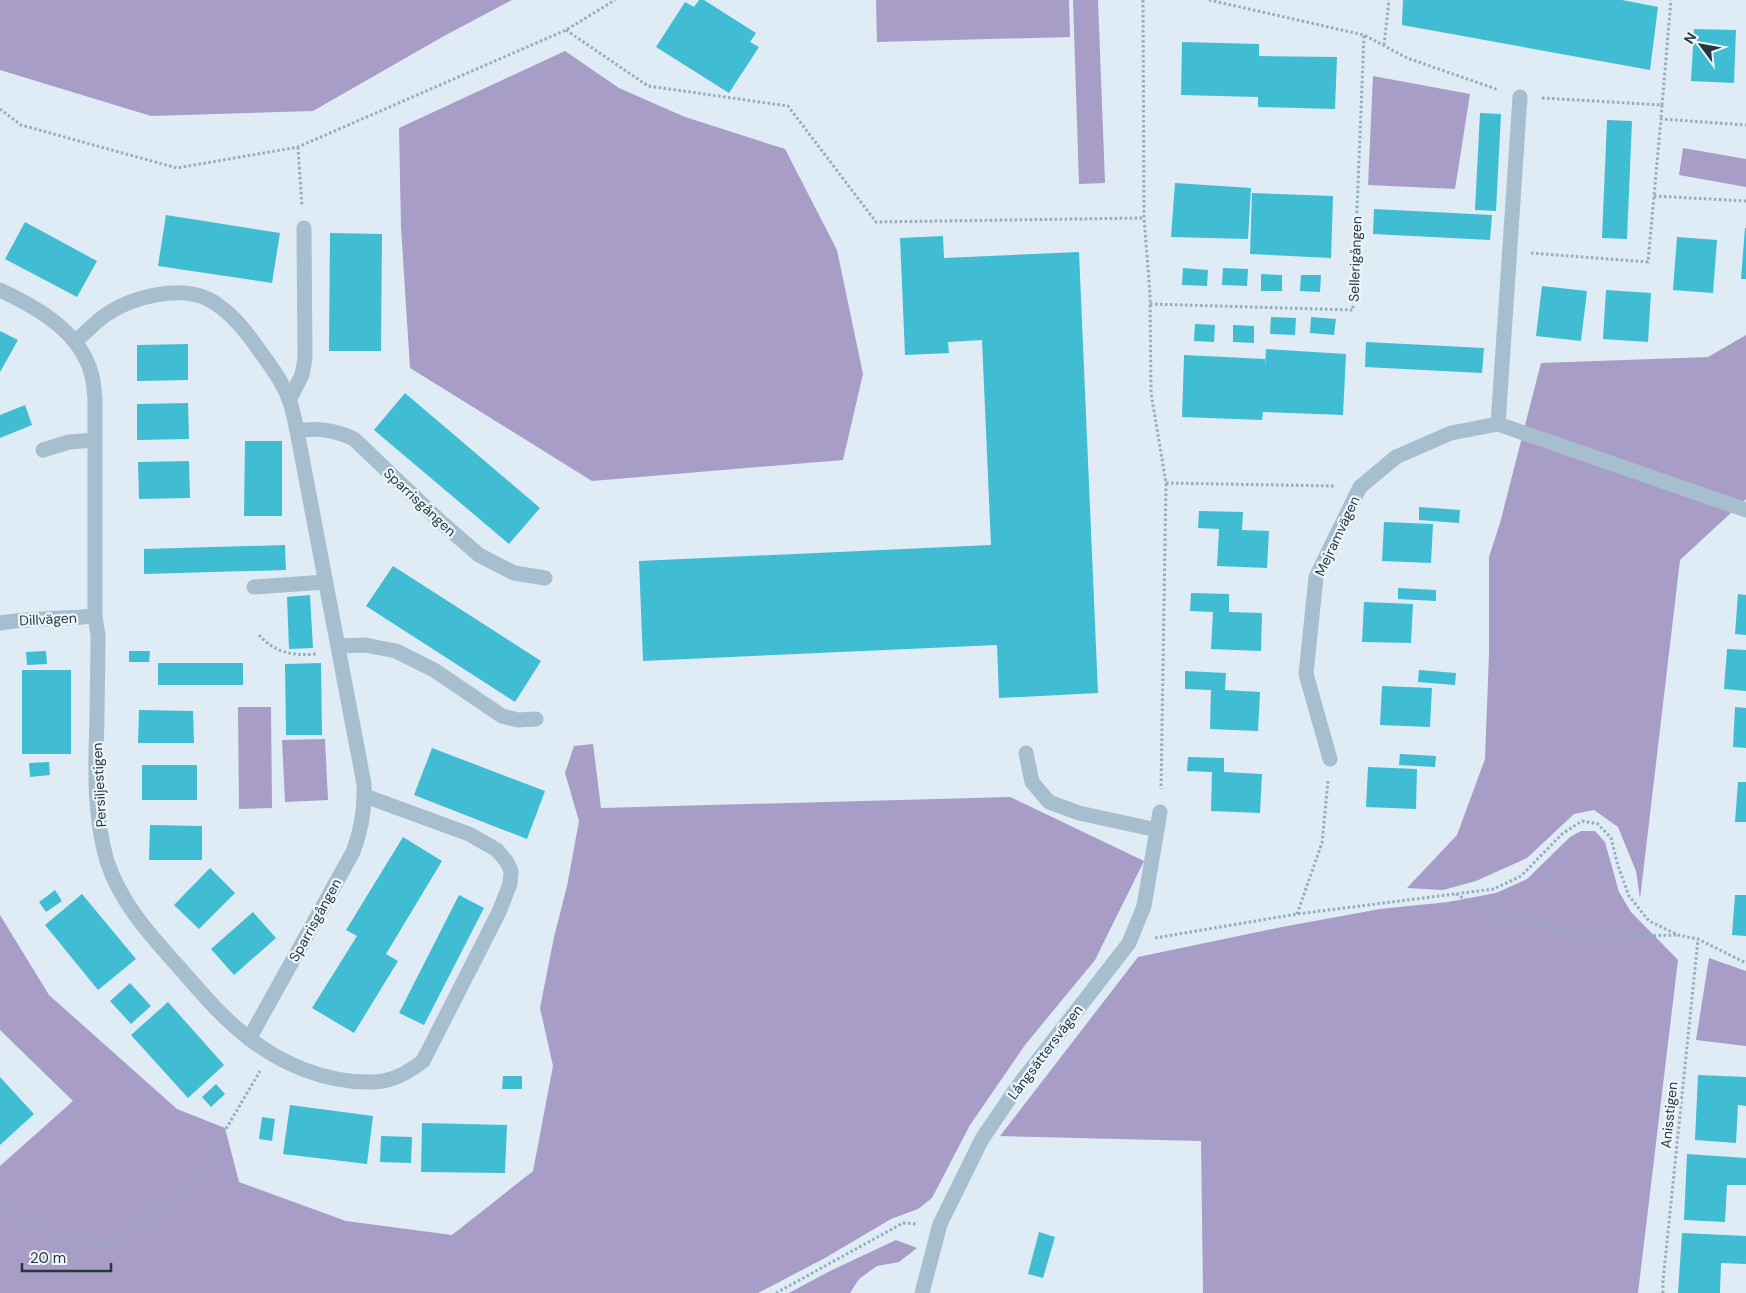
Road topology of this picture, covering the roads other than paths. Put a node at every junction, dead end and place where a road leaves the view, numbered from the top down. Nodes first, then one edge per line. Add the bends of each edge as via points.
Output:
1 (1520, 97) road end
2 (304, 228) road end
3 (0, 290) edge
4 (75, 341) junction
5 (289, 400) junction
6 (1498, 424) junction
7 (297, 431) junction
8 (95, 440) junction
9 (43, 450) dead end
10 (1746, 510) edge
11 (545, 578) dead end
12 (325, 582) junction
13 (254, 587) dead end
14 (95, 616) junction
15 (0, 623) edge
16 (338, 649) junction
17 (536, 719) dead end
18 (1026, 753) dead end
19 (1330, 759) road end
20 (365, 796) junction
21 (1160, 812) road end
22 (1157, 830) junction
23 (249, 1039) junction
24 (922, 1293) edge

1 - 6 street
2 - 5 street via 305,359 302,375
3 - 4 street, Persiljestigen via 54,322
4 - 5 street, Sparrisgången via 106,314 143,297 163,293 207,298 226,311 246,332 276,374
4 - 8 street, Persiljestigen via 91,372 96,400
5 - 7 street, Sparrisgången
6 - 10 street, Mejramvägen
6 - 19 street, Mejramvägen via 1451,433 1396,457 1360,487 1316,577 1306,674
7 - 11 street, Sparrisgången via 308,429 340,433 354,439 479,555 514,573
7 - 12 street, Sparrisgången
8 - 9 street via 69,442
8 - 14 street, Persiljestigen
12 - 13 street
12 - 16 street, Sparrisgången
14 - 15 street, Dillvägen
14 - 23 street, Persiljestigen via 98,635 96,763 99,817 106,859 114,881 154,938
16 - 17 street via 365,645 396,651 434,670 502,716 518,720
16 - 20 street, Sparrisgången
18 - 22 street via 1032,782 1049,802 1079,813
20 - 23 street, Sparrisgången via 364,819 353,852
20 - 23 street, Persiljestigen via 469,834 497,850 511,871 510,884 499,912 423,1061 405,1074 383,1082 354,1082 324,1076 301,1069
21 - 22 street, Långsättersvägen
22 - 24 street, Långsättersvägen via 1144,906 1129,942 1018,1086 982,1139 940,1224

